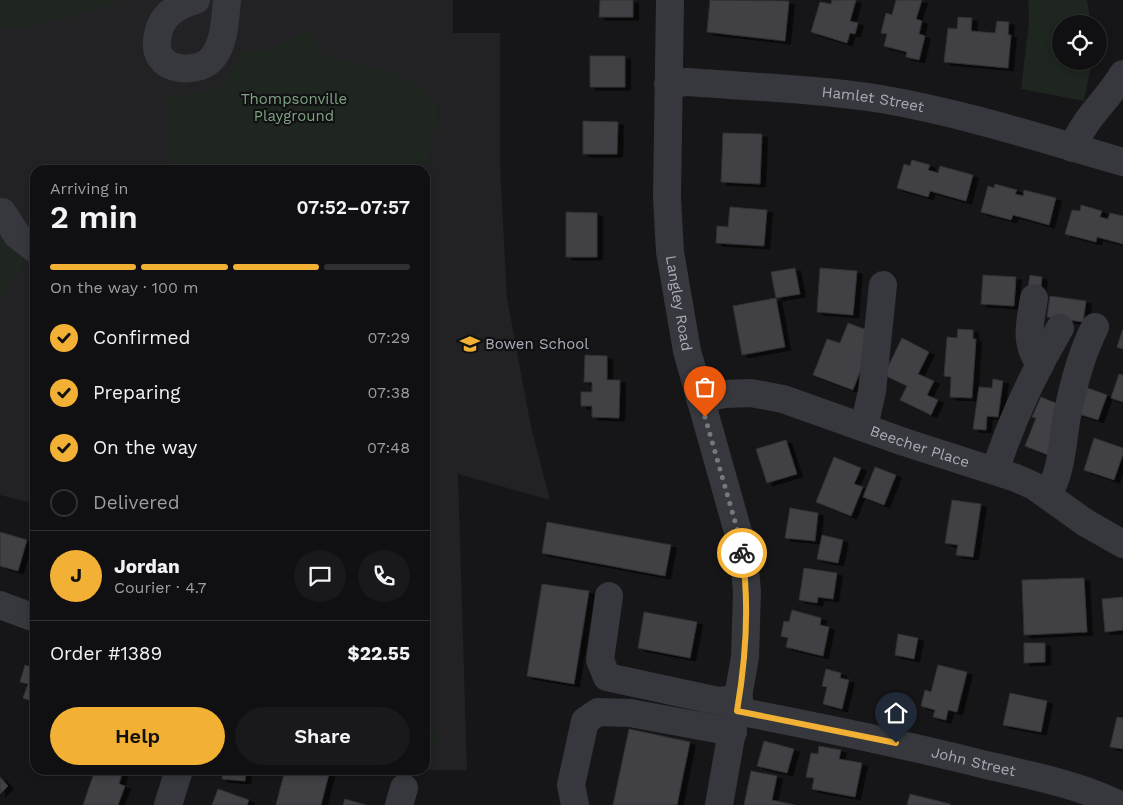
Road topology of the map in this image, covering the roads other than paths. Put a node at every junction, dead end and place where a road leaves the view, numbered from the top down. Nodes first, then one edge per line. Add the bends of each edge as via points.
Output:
1 (196, 0) edge
2 (227, 0) edge
3 (670, 0) edge
4 (1123, 74) edge
5 (668, 84) junction
6 (1073, 148) junction
7 (1123, 162) edge
8 (2, 212) dead end
9 (30, 245) edge
10 (883, 285) dead end
11 (1034, 298) dead end
12 (1095, 327) dead end
13 (1060, 328) dead end
14 (1040, 365) junction
15 (700, 399) junction
16 (864, 427) junction
17 (995, 471) junction
18 (1048, 495) junction
19 (1123, 544) edge
20 (608, 596) dead end
21 (0, 605) edge
22 (30, 616) edge
23 (736, 714) junction
24 (177, 775) edge
25 (168, 805) edge
26 (575, 805) edge
27 (719, 805) edge
28 (1120, 805) edge

1 - 2 street via 180,5 165,17 158,30 156,45 160,58 168,65 201,66 213,58 222,41
3 - 5 street, Langley Road
4 - 6 street via 1115,89 1083,127
5 - 6 street, Hamlet Street via 688,82 879,99 936,110
5 - 15 street, Langley Road via 670,252 682,328
6 - 7 street, Hamlet Street
8 - 9 street via 16,235
10 - 16 street via 871,397
11 - 14 street via 1030,345
12 - 18 street via 1084,352 1056,478
13 - 14 street
14 - 17 street
15 - 16 street, Beecher Place via 751,392 800,404
15 - 23 street, Langley Road via 738,532 745,569 746,636
16 - 17 street, Beecher Place
17 - 18 street, Beecher Place via 1025,481
18 - 19 street, Beecher Place via 1086,523
20 - 23 street via 600,660 607,677 718,701
21 - 22 street
23 - 26 street, John Street via 598,712 585,721 571,785
23 - 27 street, Langley Road
23 - 28 street, John Street via 867,736 1015,772
24 - 25 street

